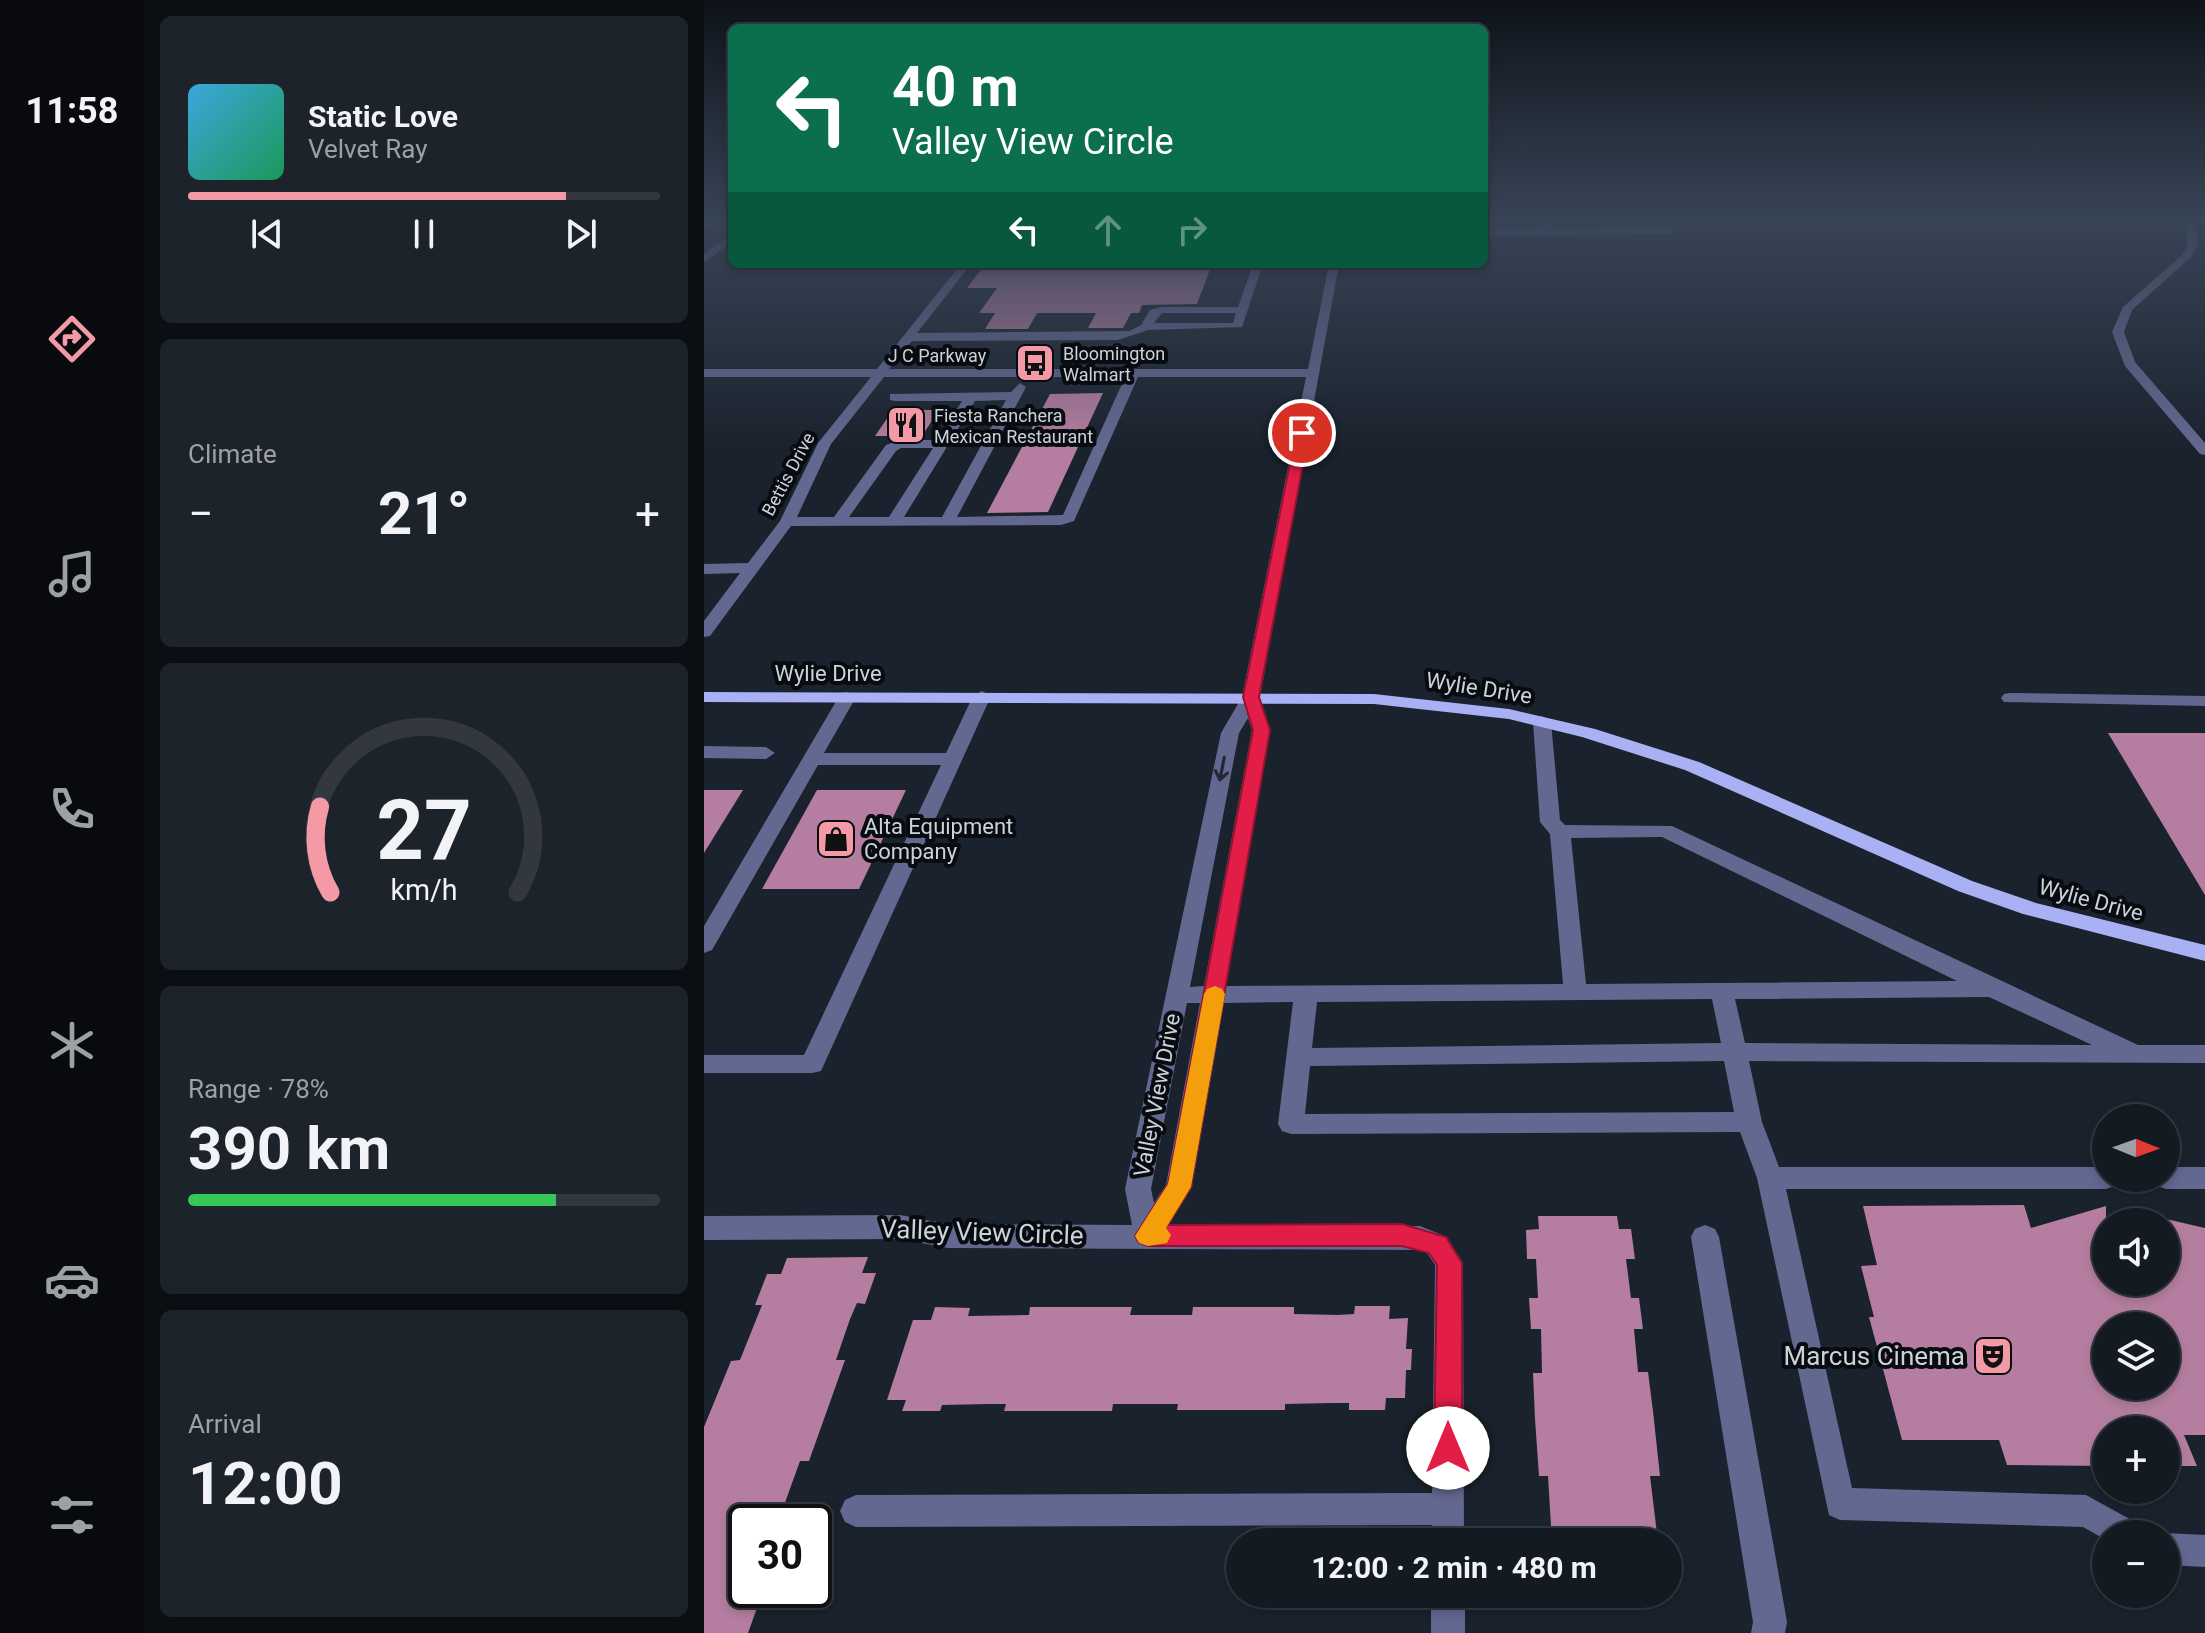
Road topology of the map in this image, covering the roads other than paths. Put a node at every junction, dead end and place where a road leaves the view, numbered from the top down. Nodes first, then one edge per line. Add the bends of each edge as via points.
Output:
1 (941, 296) edge
2 (1248, 296) edge
3 (1328, 296) edge
4 (2142, 296) edge
5 (909, 337) junction
6 (704, 373) edge
7 (1028, 373) junction
8 (1133, 373) junction
9 (1314, 373) junction
10 (880, 374) junction
11 (1015, 396) junction
12 (895, 397) dead end
13 (971, 397) junction
14 (942, 444) junction
15 (2205, 451) edge
16 (947, 521) junction
17 (787, 522) junction
18 (838, 522) junction
19 (893, 522) junction
20 (753, 568) junction
21 (704, 569) edge
22 (704, 632) edge
23 (982, 696) junction
24 (704, 697) edge
25 (847, 697) junction
26 (1251, 697) junction
27 (2010, 698) dead end
28 (2205, 701) edge
29 (1542, 722) junction
30 (704, 752) edge
31 (766, 753) dead end
32 (812, 759) junction
33 (952, 759) junction
34 (1560, 832) junction
35 (704, 945) edge
36 (2205, 953) edge
37 (1994, 989) junction
38 (1722, 991) junction
39 (1575, 992) junction
40 (1215, 994) junction
41 (1306, 994) junction
42 (1177, 995) junction
43 (1735, 1052) junction
44 (2136, 1054) junction
45 (2205, 1054) edge
46 (1299, 1057) junction
47 (704, 1064) edge
48 (1749, 1122) junction
49 (1770, 1178) junction
50 (2092, 1178) edge
51 (2180, 1178) edge
52 (2205, 1178) edge
53 (704, 1229) edge
54 (1148, 1236) junction
55 (1705, 1237) dead end
56 (1447, 1509) junction
57 (856, 1511) dead end
58 (2102, 1520) edge
59 (1448, 1528) edge
60 (2180, 1550) edge
61 (2205, 1551) edge
62 (1448, 1608) edge
63 (1448, 1633) edge
64 (1768, 1633) edge

1 - 5 street, Bettis Drive
2 - 5 street via 1233,326 1146,327 1118,336
3 - 9 street, Valley View Drive
4 - 15 street via 2127,309 2118,332 2129,363
5 - 10 street, Bettis Drive
6 - 10 street, J C Parkway
7 - 8 street, J C Parkway
7 - 10 street, J C Parkway
7 - 11 street
8 - 9 street, J C Parkway
8 - 16 street via 1069,518
9 - 26 street, Valley View Drive
10 - 17 street, Bettis Drive via 825,443
11 - 13 street
11 - 16 street
12 - 13 street
13 - 14 street
14 - 18 street via 891,448
14 - 19 street
16 - 19 street
17 - 18 street
17 - 20 street, Bettis Drive
18 - 19 street
20 - 21 street
20 - 22 street, Bettis Drive
23 - 25 main road, Wylie Drive
23 - 26 main road, Wylie Drive
23 - 33 street
24 - 25 main road, Wylie Drive
25 - 32 street
26 - 29 main road, Wylie Drive via 1424,703
26 - 40 street, Valley View Drive via 1261,730
26 -> 42 street, Valley View Drive via 1230,733
27 - 28 street
29 - 34 street via 1550,822
29 - 36 main road, Wylie Drive via 1692,766 1965,886 2031,909
30 - 31 street
32 - 33 street
32 - 35 street
33 - 47 street via 812,1064
34 - 37 street via 1665,831
34 - 39 street
37 - 38 street
37 - 44 street
38 - 39 street
38 - 43 street
39 - 41 street
40 - 41 street
40 - 42 street
40 - 54 street, Valley View Drive via 1179,1187
41 - 46 street
42 - 54 street, Valley View Drive via 1138,1189
43 - 44 street
43 - 46 street
43 - 48 street
44 - 45 street
46 - 48 street via 1291,1124
48 - 49 street
49 - 50 street
49 - 58 street via 1840,1504 2086,1511
51 - 52 street
53 - 54 street, Valley View Circle via 900,1227 948,1236
54 - 56 street, Valley View Circle via 1402,1235 1437,1245 1449,1263
55 - 64 street
56 - 57 street
56 - 59 street, Valley View Circle
60 - 61 street
62 - 63 street

